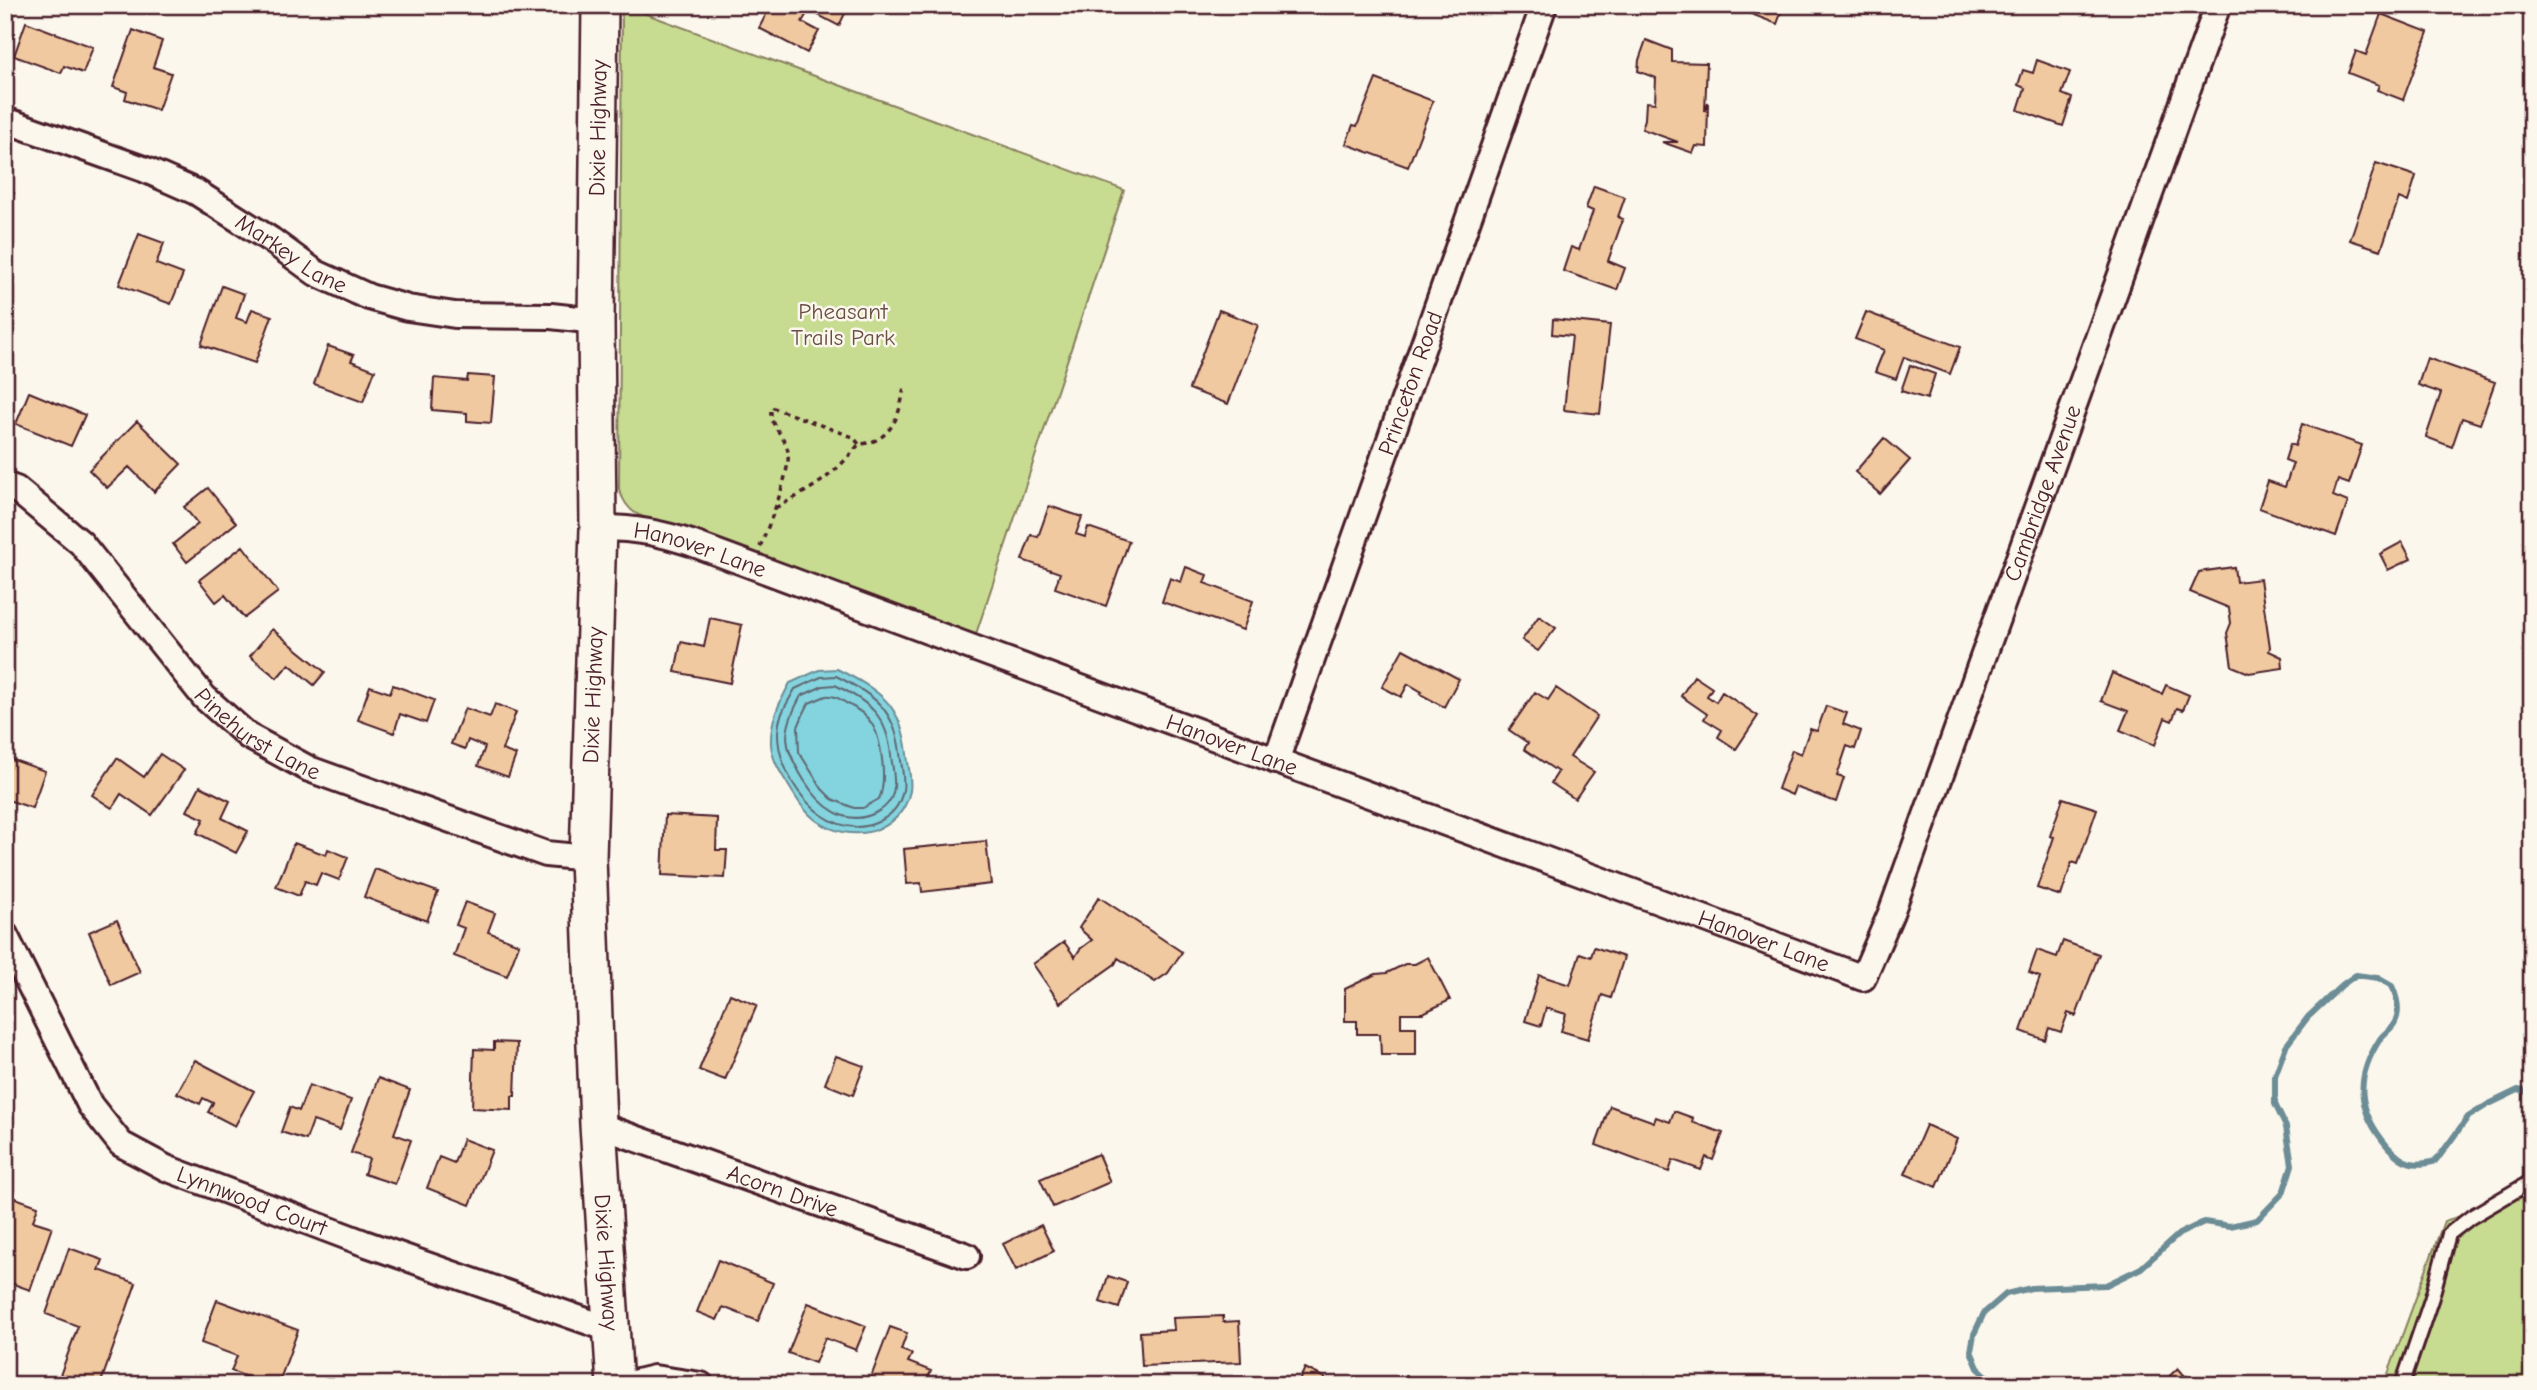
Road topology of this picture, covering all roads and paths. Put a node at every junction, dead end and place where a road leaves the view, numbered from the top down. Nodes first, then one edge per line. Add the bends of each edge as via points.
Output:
1 (600, 5) edge
2 (1544, 5) edge
3 (2218, 5) edge
4 (5, 120) edge
5 (596, 321) junction
6 (904, 384) dead end
7 (859, 444) junction
8 (5, 485) edge
9 (775, 508) junction
10 (597, 528) junction
11 (753, 565) junction
12 (1276, 761) junction
13 (588, 858) junction
14 (5, 935) edge
15 (1863, 978) joint
16 (598, 1125) junction
17 (2532, 1181) edge
18 (967, 1256) dead end
19 (612, 1330) junction
20 (615, 1385) edge
21 (625, 1385) edge
22 (701, 1385) edge
23 (2402, 1385) edge

1 - 5 main road, Dixie Highway
2 - 12 street, Princeton Road
3 - 15 street, Cambridge Avenue via 1899,891
4 - 5 street, Markey Lane via 196,192 316,272 369,297 455,314
5 - 10 main road, Dixie Highway
6 - 7 path via 902,405 893,425 875,441
7 - 9 path via 815,487
7 - 9 path via 853,437 771,407 770,418 788,452
8 - 13 street, Pinehurst Lane via 81,543 204,696 248,736 309,769 546,853
9 - 11 path
10 - 11 street, Hanover Lane via 656,531
10 - 13 main road, Dixie Highway
11 - 12 street, Hanover Lane
12 - 15 street, Hanover Lane
13 - 16 main road, Dixie Highway
14 - 19 street, Lynnwood Court via 90,1105 121,1144 166,1168
16 - 18 street, Acorn Drive
16 - 19 main road, Dixie Highway
17 - 23 lane via 2449,1234
19 - 20 main road, Dixie Highway
21 - 22 street via 654,1378

